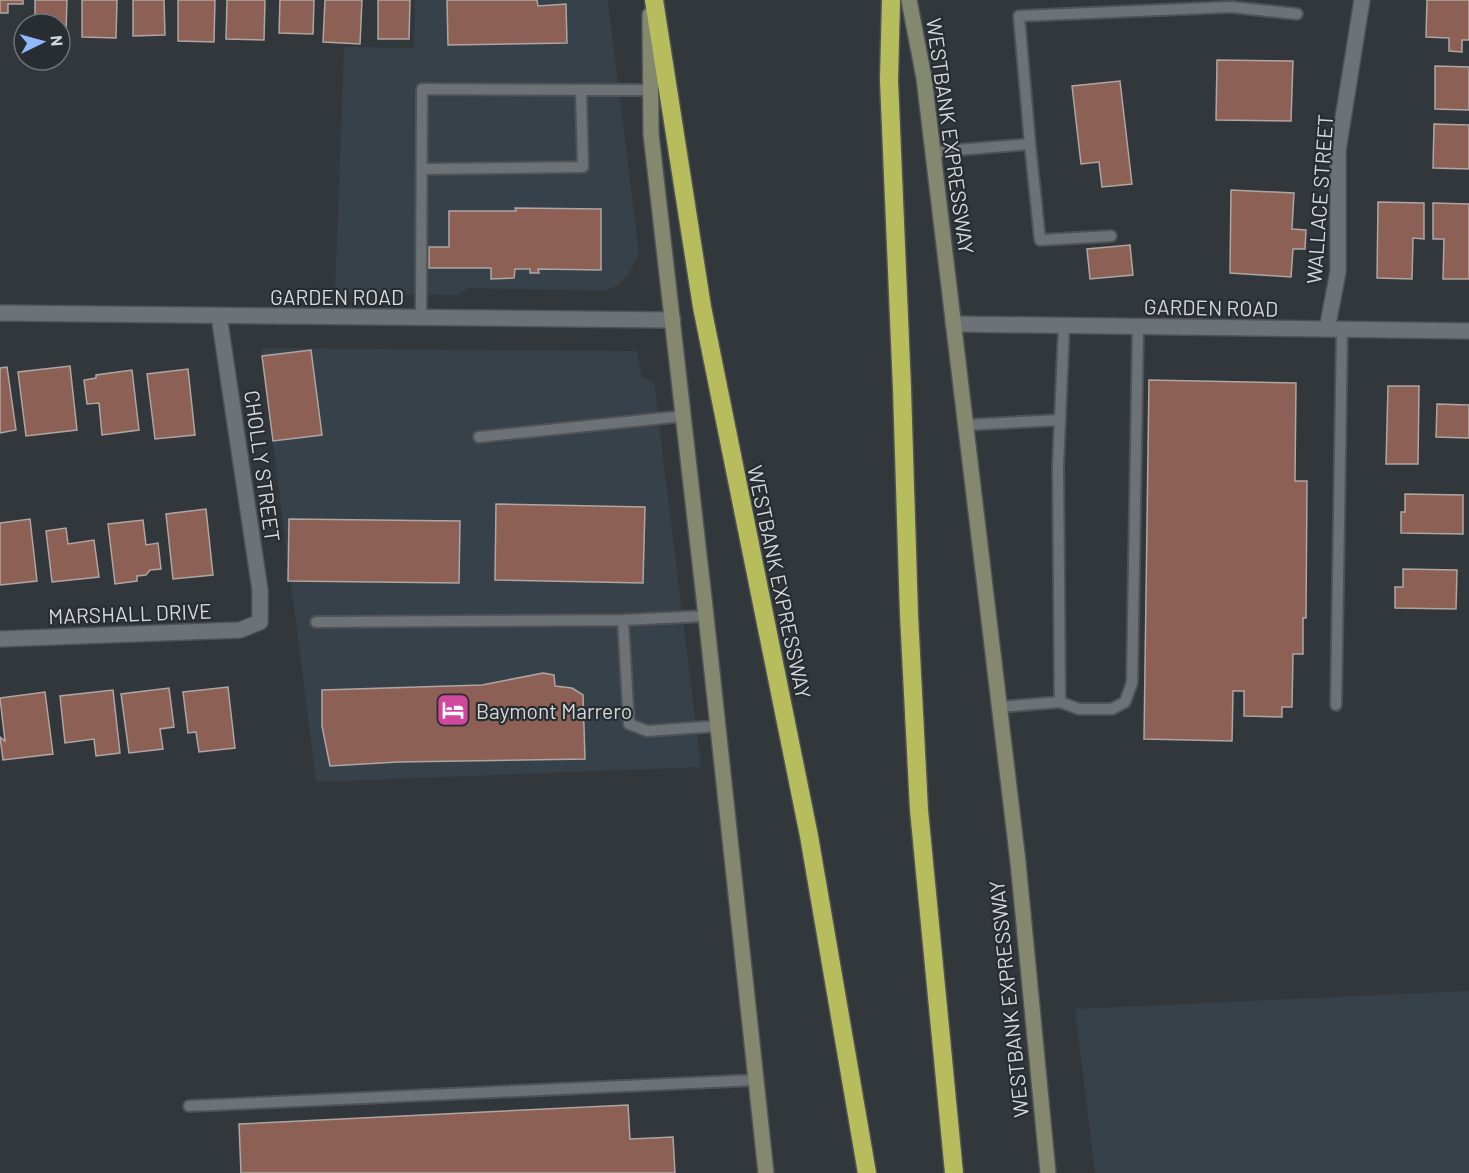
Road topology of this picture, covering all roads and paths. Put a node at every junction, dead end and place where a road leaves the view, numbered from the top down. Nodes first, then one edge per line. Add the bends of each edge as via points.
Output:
1 (652, 0) edge
2 (891, 0) edge
3 (909, 0) edge
4 (1362, 0) edge
5 (1297, 14) dead end
6 (581, 90) junction
7 (651, 90) junction
8 (1030, 144) junction
9 (933, 152) junction
10 (422, 168) junction
11 (1111, 236) dead end
12 (0, 313) edge
13 (219, 316) junction
14 (421, 318) junction
15 (673, 320) junction
16 (953, 324) junction
17 (1064, 326) junction
18 (1138, 327) junction
19 (1334, 329) junction
20 (1469, 332) edge
21 (684, 416) junction
22 (1060, 420) junction
23 (965, 425) junction
24 (479, 437) dead end
25 (706, 616) junction
26 (623, 620) junction
27 (260, 622) joint
28 (316, 622) dead end
29 (0, 639) edge
30 (1060, 702) junction
31 (1336, 705) dead end
32 (999, 707) junction
33 (718, 726) junction
34 (756, 1080) junction
35 (189, 1106) dead end
36 (766, 1173) edge
37 (867, 1173) edge
38 (954, 1173) edge
39 (1048, 1173) edge

1 - 7 main road, WESTBANK EXPRESSWAY
1 - 37 highway, WESTBANK EXPRESSWAY via 702,307 809,836
2 - 38 highway, WESTBANK EXPRESSWAY via 889,80 912,684 919,810
3 - 9 main road, WESTBANK EXPRESSWAY
4 - 19 street, WALLACE STREET via 1338,150
5 - 8 lane via 1231,7 1019,16
6 - 7 lane
6 - 10 lane via 422,89
6 - 10 lane via 583,167
7 - 15 main road, WESTBANK EXPRESSWAY via 651,134
8 - 9 lane
8 - 11 lane via 1040,240
9 - 16 main road, WESTBANK EXPRESSWAY
10 - 14 lane
12 - 13 street, GARDEN ROAD
13 - 14 street, GARDEN ROAD
13 - 27 street, CHOLLY STREET via 260,590
14 - 15 street, GARDEN ROAD
15 - 21 main road, WESTBANK EXPRESSWAY
16 - 17 street, GARDEN ROAD
16 - 23 main road, WESTBANK EXPRESSWAY
17 - 18 street, GARDEN ROAD
17 - 22 lane
18 - 19 street, GARDEN ROAD
18 - 30 lane via 1132,683 1125,702 1112,709 1079,709
19 - 20 street, GARDEN ROAD
19 - 31 lane
21 - 24 lane
21 - 25 main road, WESTBANK EXPRESSWAY
22 - 23 lane
22 - 30 lane
23 - 32 main road, WESTBANK EXPRESSWAY
25 - 26 lane
25 - 33 main road, WESTBANK EXPRESSWAY
26 - 28 lane
26 - 33 lane via 629,724 647,731
27 - 29 street, MARSHALL DRIVE via 240,630
30 - 32 lane
32 - 39 main road, WESTBANK EXPRESSWAY
33 - 34 main road, WESTBANK EXPRESSWAY
34 - 35 lane
34 - 36 main road, WESTBANK EXPRESSWAY

